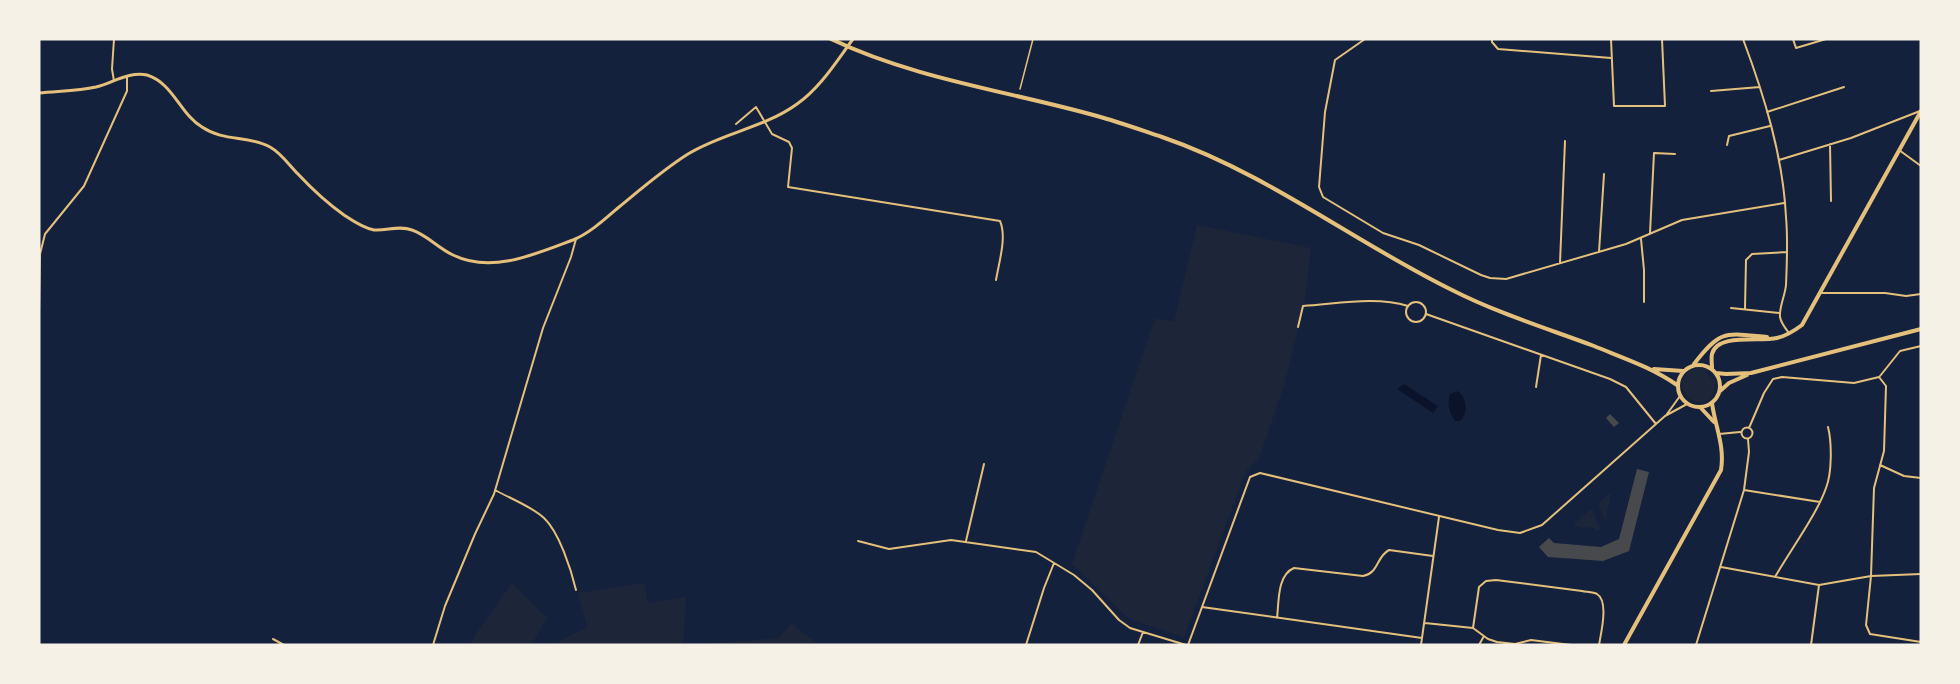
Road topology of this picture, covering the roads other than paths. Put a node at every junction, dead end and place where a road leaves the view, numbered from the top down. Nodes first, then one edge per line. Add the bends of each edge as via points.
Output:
1 (114, 39) edge
2 (831, 39) edge
3 (852, 39) edge
4 (1365, 39) edge
5 (1492, 39) edge
6 (1611, 39) edge
7 (1662, 39) edge
8 (1743, 39) edge
9 (1793, 39) edge
10 (1826, 39) edge
11 (1611, 58) junction
12 (127, 77) junction
13 (114, 81) junction
14 (1760, 87) junction
15 (1844, 87) dead end
16 (1711, 92) dead end
17 (39, 93) edge
18 (1921, 110) edge
19 (1767, 112) junction
20 (764, 121) junction
21 (736, 124) dead end
22 (1770, 126) junction
23 (1565, 141) dead end
24 (1830, 144) junction
25 (1727, 145) dead end
26 (1899, 150) junction
27 (1675, 154) dead end
28 (1779, 160) junction
29 (1921, 166) edge
30 (1604, 174) dead end
31 (1831, 201) dead end
32 (1784, 203) junction
33 (1650, 233) junction
34 (1641, 237) junction
35 (576, 239) junction
36 (1599, 252) junction
37 (1787, 252) junction
38 (1560, 263) junction
39 (996, 280) dead end
40 (1819, 293) junction
41 (1921, 294) edge
42 (1644, 302) dead end
43 (1408, 306) junction
44 (1731, 308) dead end
45 (1745, 308) junction
46 (39, 311) edge
47 (1780, 313) junction
48 (1426, 314) junction
49 (1298, 327) dead end
50 (1921, 329) edge
51 (1789, 334) junction
52 (1777, 338) junction
53 (1921, 346) edge
54 (1541, 355) junction
55 (1694, 364) junction
56 (1651, 368) junction
57 (1712, 368) junction
58 (1683, 371) junction
59 (1716, 373) junction
60 (1751, 373) junction
61 (1879, 376) junction
62 (1677, 385) junction
63 (1536, 387) dead end
64 (1720, 391) junction
65 (1680, 396) junction
66 (1712, 403) junction
67 (1687, 404) junction
68 (1700, 407) junction
69 (1665, 416) junction
70 (1714, 423) junction
71 (1656, 424) junction
72 (1828, 427) dead end
73 (1749, 428) junction
74 (1742, 433) junction
75 (1719, 434) junction
76 (1748, 439) junction
77 (984, 464) dead end
78 (1880, 465) junction
79 (1921, 478) edge
80 (495, 490) junction
81 (1744, 490) junction
82 (1820, 502) junction
83 (1439, 517) junction
84 (858, 541) dead end
85 (966, 541) junction
86 (1434, 556) junction
87 (1054, 563) junction
88 (1721, 567) junction
89 (1921, 574) edge
90 (1871, 576) junction
91 (1775, 577) junction
92 (1819, 585) junction
93 (576, 590) dead end
94 (1202, 607) junction
95 (1277, 618) junction
96 (1425, 623) junction
97 (1473, 628) junction
98 (1143, 632) junction
99 (1484, 636) junction
100 (1422, 638) junction
101 (273, 639) dead end
102 (1921, 642) edge
103 (284, 645) edge
104 (433, 645) edge
105 (1026, 645) edge
106 (1138, 645) edge
107 (1187, 645) edge
108 (1421, 645) edge
109 (1479, 645) edge
110 (1571, 645) edge
111 (1599, 645) edge
112 (1624, 645) edge
113 (1696, 645) edge
114 (1811, 645) edge

1 - 13 street
2 - 56 main road via 888,62 1096,116 1211,156 1455,292
3 - 20 street via 808,95
4 - 38 street via 1335,60 1325,112 1319,187 1323,197 1383,233 1490,278 1506,279
5 - 11 street via 1498,49
6 - 11 street
7 - 11 street via 1665,106 1614,106
8 - 14 street
9 - 10 street via 1796,48
12 - 13 street
12 - 35 street via 140,74 161,83 198,125 211,133 275,150 322,198 362,226 374,230 414,230 452,255 481,263 518,258
12 - 46 street via 128,91 84,186 45,234 40,254
13 - 17 street
14 - 16 street
14 - 19 street
15 - 19 street
18 - 24 street
18 - 26 main road
19 - 22 street
20 - 21 street via 756,107
20 - 35 street via 688,154
20 - 39 street via 772,134 789,142 792,148 788,187 1000,221
22 - 25 street via 1729,136
22 - 28 street
23 - 38 street
24 - 28 street
24 - 31 street
26 - 29 street
26 - 40 main road
27 - 33 street via 1654,153
28 - 32 street
30 - 36 street
32 - 33 street via 1682,220
32 - 37 street
33 - 34 street
34 - 36 street
34 - 42 street
35 - 80 street via 543,328
36 - 38 street
37 - 45 street via 1752,254 1746,261
37 - 47 street
40 - 41 street
40 - 51 main road via 1802,326
43 - 48 street via 1419,302 1426,308
43 - 48 street via 1411,320 1420,321
43 - 49 street via 1380,301 1303,306
44 - 45 street
45 - 47 street
47 - 51 street
48 - 54 street
50 - 60 main road
51 - 52 main road
52 - 55 main road via 1719,336
52 - 57 main road via 1726,341 1712,353
53 - 61 street via 1900,351
54 - 63 street
54 - 71 street via 1626,387
55 - 57 main road
55 - 58 main road
56 - 58 main road
56 - 62 main road
57 - 59 main road
58 - 62 main road
59 - 60 main road
59 - 64 main road
60 - 64 main road
61 - 73 street via 1854,383 1773,379
61 - 78 street via 1886,386
62 - 65 main road
64 - 66 main road
65 - 67 main road
65 - 69 street
66 - 68 main road
66 - 70 main road
67 - 68 main road
67 - 69 street
68 - 70 main road
69 - 71 street
70 - 75 main road
71 - 83 street via 1542,525 1520,533
72 - 82 street via 1831,440 1827,486
73 - 74 street
73 - 76 street via 1753,434
74 - 75 street
74 - 76 street
75 - 112 main road via 1721,470
76 - 81 street
77 - 85 street
78 - 79 street via 1904,476
78 - 90 street via 1874,488
80 - 93 street via 543,516 569,563
80 - 104 street via 445,606
81 - 82 street
81 - 88 street
82 - 91 street
83 - 86 street
83 - 94 street via 1254,474
84 - 85 street via 889,549
85 - 87 street via 1025,549
86 - 95 street via 1389,550 1380,557 1376,570 1363,576 1288,570 1282,579
86 - 96 street
87 - 98 street via 1092,590 1119,620
87 - 105 street
88 - 91 street
88 - 113 street
89 - 90 street
90 - 92 street
90 - 102 street via 1866,625 1870,634
91 - 92 street
92 - 114 street
94 - 95 street
94 - 107 street
95 - 100 street
96 - 97 street
96 - 100 street
97 - 99 street
97 - 111 street via 1479,587 1486,581 1596,593 1604,607
98 - 106 street
98 - 107 street
99 - 109 street
99 - 110 street via 1512,644 1531,640
100 - 108 street
101 - 103 street

